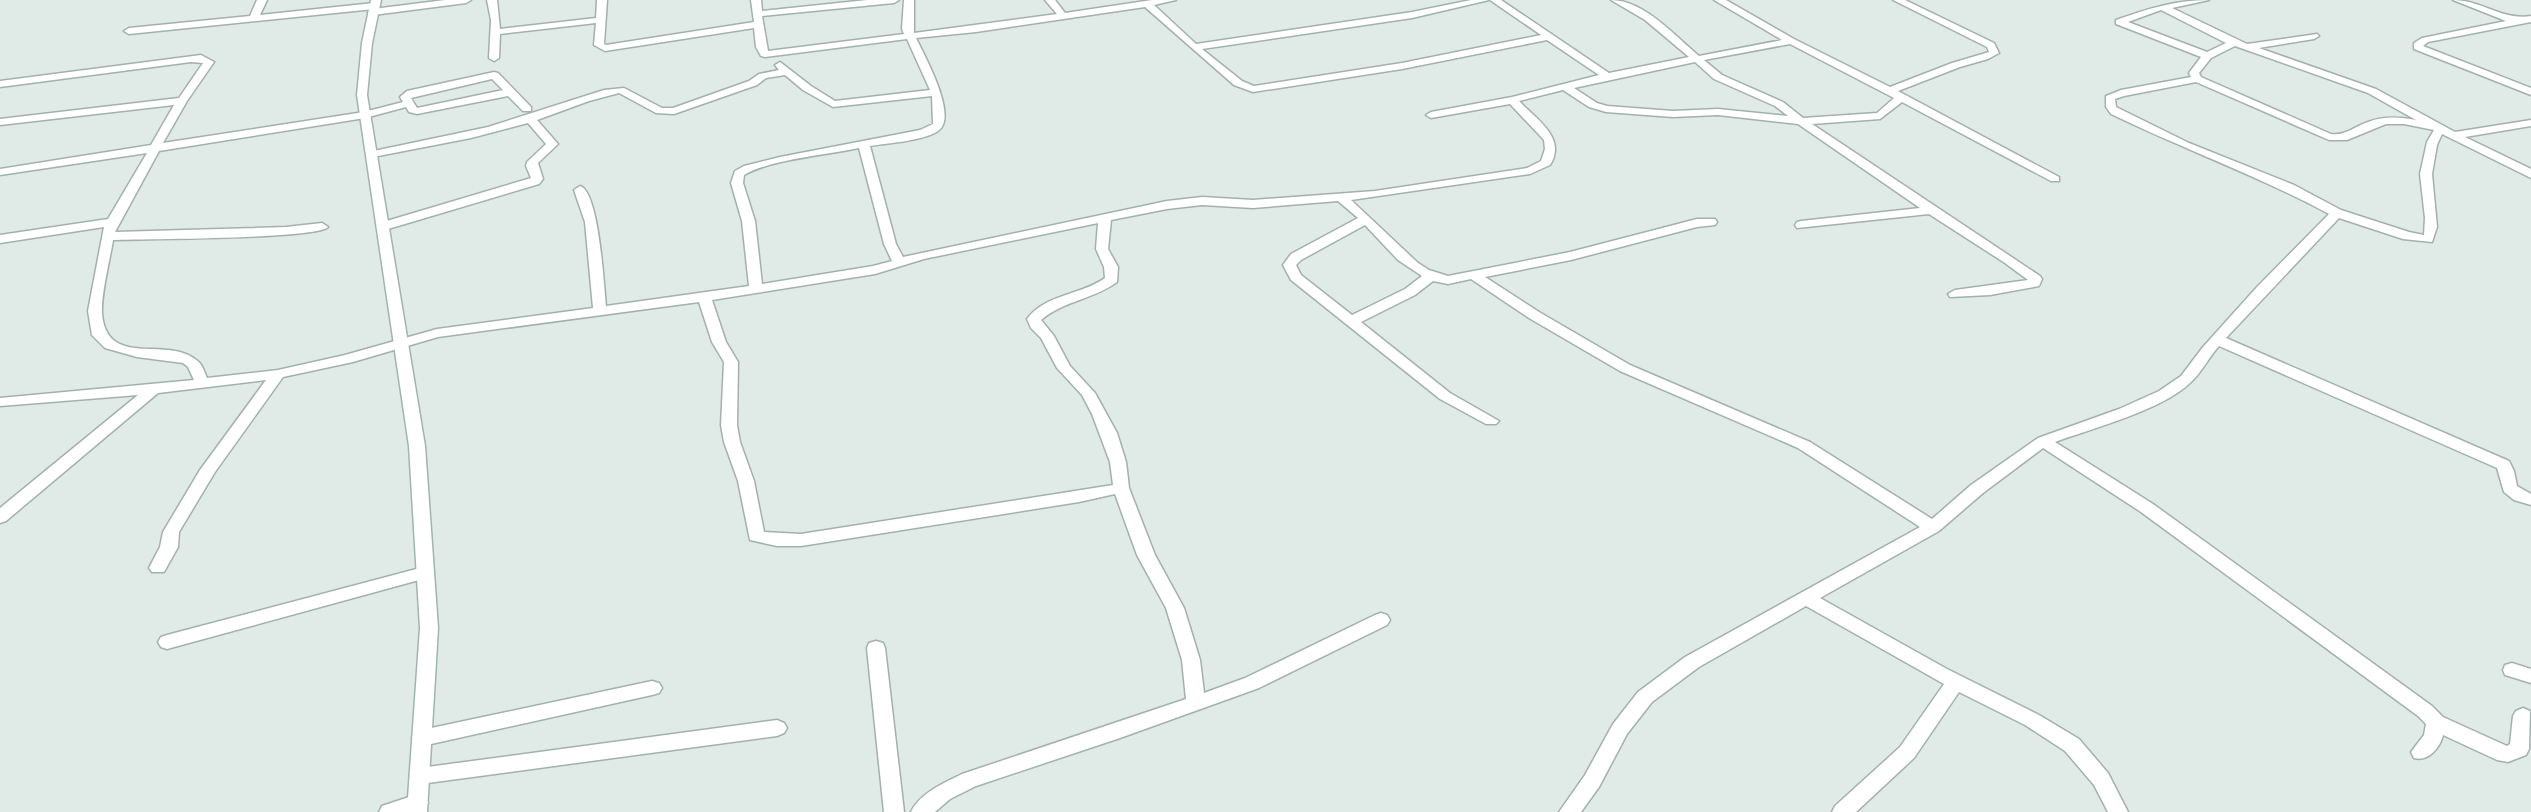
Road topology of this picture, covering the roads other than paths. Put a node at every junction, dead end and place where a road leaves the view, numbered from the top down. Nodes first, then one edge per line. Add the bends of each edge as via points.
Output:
1 (262, 0) edge
2 (466, 0) edge
3 (492, 0) edge
4 (602, 0) edge
5 (756, 0) edge
6 (894, 0) edge
7 (909, 0) edge
8 (1050, 0) edge
9 (1172, 0) edge
10 (1484, 0) edge
11 (1495, 0) edge
12 (1616, 0) edge
13 (1719, 0) edge
14 (1898, 0) edge
15 (2204, 0) edge
16 (2458, 0) edge
17 (1148, 4) junction
18 (375, 6) edge
19 (2162, 7) junction
20 (758, 14) junction
21 (1063, 16) junction
22 (254, 17) junction
23 (2531, 19) edge
24 (600, 20) junction
25 (2517, 22) junction
26 (759, 24) junction
27 (129, 30) dead end
28 (496, 32) junction
29 (911, 36) junction
30 (2314, 36) dead end
31 (1548, 37) junction
32 (1791, 41) junction
33 (2234, 43) junction
34 (1194, 47) junction
35 (2246, 48) junction
36 (765, 54) junction
37 (2207, 56) junction
38 (494, 58) dead end
39 (1695, 59) junction
40 (788, 71) junction
41 (1606, 76) junction
42 (2197, 80) junction
43 (0, 84) edge
44 (1564, 86) junction
45 (1890, 91) junction
46 (510, 92) junction
47 (936, 92) junction
48 (2531, 92) edge
49 (1901, 97) junction
50 (1512, 100) junction
51 (182, 101) junction
52 (410, 103) junction
53 (528, 114) junction
54 (365, 115) junction
55 (1431, 115) dead end
56 (1801, 121) junction
57 (0, 122) edge
58 (2531, 123) edge
59 (2438, 128) junction
60 (2454, 135) junction
61 (864, 144) junction
62 (155, 148) junction
63 (373, 154) junction
64 (0, 172) edge
65 (2531, 174) edge
66 (2054, 179) dead end
67 (580, 190) dead end
68 (1340, 196) junction
69 (1931, 210) junction
70 (2337, 213) junction
71 (1105, 218) junction
72 (1366, 219) junction
73 (112, 222) junction
74 (1710, 222) dead end
75 (1800, 225) dead end
76 (384, 226) junction
77 (322, 227) dead end
78 (107, 236) junction
79 (0, 239) edge
80 (899, 263) junction
81 (1475, 276) junction
82 (1430, 277) junction
83 (756, 289) junction
84 (1955, 294) dead end
85 (704, 297) junction
86 (600, 310) junction
87 (1351, 320) junction
88 (2218, 340) junction
89 (400, 345) junction
90 (278, 374) junction
91 (202, 382) junction
92 (154, 389) junction
93 (0, 402) edge
94 (1491, 421) dead end
95 (2043, 440) junction
96 (1121, 488) junction
97 (2531, 500) edge
98 (0, 517) edge
99 (1933, 527) junction
100 (158, 568) dead end
101 (424, 573) junction
102 (1805, 598) junction
103 (1381, 620) dead end
104 (167, 642) dead end
105 (876, 648) dead end
106 (2512, 670) dead end
107 (2531, 676) edge
108 (1956, 682) junction
109 (652, 688) dead end
110 (1196, 703) junction
111 (2523, 716) dead end
112 (2436, 722) junction
113 (777, 728) dead end
114 (422, 738) junction
115 (2421, 752) dead end
116 (420, 776) junction
117 (418, 808) edge
118 (389, 812) edge
119 (894, 812) edge
120 (921, 812) edge
121 (1569, 812) edge
122 (1842, 812) edge
123 (2118, 812) edge

1 - 22 street
2 - 18 street
3 - 28 street
4 - 24 street
5 - 20 street
6 - 20 street
7 - 29 street via 907,29
8 - 21 street
9 - 17 street
10 - 34 street via 1412,15
11 - 31 street
12 - 39 street via 1648,18
13 - 32 street
14 - 45 street via 1991,46 1994,53 1923,76
15 - 19 street
16 - 25 street
17 - 21 street
17 - 34 street
18 - 22 street
18 - 54 street via 362,95
19 - 33 street
19 - 37 street via 2119,22
20 - 26 street
21 - 29 street
22 - 27 street
23 - 25 street
24 - 26 street via 599,45 605,48
24 - 28 street
25 - 48 street via 2425,40 2416,47
26 - 36 street via 761,47
28 - 38 street
29 - 36 street
29 - 47 street
30 - 35 street
31 - 34 street via 1402,66 1253,89 1238,84
31 - 41 street
32 - 39 street
32 - 45 street
33 - 35 street
33 - 37 street
35 - 59 street via 2372,91
36 - 40 street
37 - 42 street via 2194,73
39 - 41 street
39 - 56 street via 1732,84 1779,104
40 - 47 street via 833,104
40 - 53 street via 763,76 753,84 674,111 660,111 620,90
41 - 44 street
42 - 59 street via 2329,137 2345,139 2364,126 2388,120
42 - 70 street via 2121,93 2110,98 2111,107 2159,134 2290,188
43 - 51 street via 200,58 209,62
44 - 50 street
44 - 56 street via 1606,109 1673,114 1718,112
45 - 49 street
46 - 52 street via 422,110 414,110
46 - 52 street via 494,75 484,76 408,94 405,97
46 - 53 street
47 - 61 street via 938,124 935,128
49 - 56 street via 1880,116
49 - 66 street
50 - 55 street
50 - 68 street via 1549,139 1546,163 1539,168 1514,175 1408,190
51 - 57 street
51 - 62 street
52 - 54 street
53 - 63 street via 495,129
53 - 76 street via 552,144 533,162 535,181
54 - 62 street
54 - 63 street
56 - 69 street
58 - 60 street
59 - 60 street
59 - 70 street via 2430,148 2431,160 2426,176 2431,225 2428,240
60 - 65 street
61 - 80 street via 890,244
61 - 83 street via 780,160 739,173 737,184 753,244
62 - 64 street
62 - 73 street
63 - 76 street
67 - 86 street via 591,222
68 - 71 street via 1252,204 1202,201
68 - 72 street
69 - 75 street
69 - 84 street via 2035,279 2034,283 2019,287
70 - 88 street
71 - 80 street
71 - 96 street via 1102,249 1111,267 1112,279 1099,288 1062,300 1034,319 1064,368 1088,393 1100,414 1118,462
72 - 82 street via 1401,255
72 - 87 street via 1296,257 1289,265 1296,277
73 - 78 street
73 - 79 street
74 - 81 street
76 - 89 street
77 - 78 street
78 - 91 street via 96,311 100,335 110,345 137,353 188,360
80 - 83 street via 875,270
81 - 82 street via 1448,280
81 - 99 street via 1625,368 1804,445
82 - 87 street via 1410,292
83 - 85 street
85 - 86 street
85 - 96 street via 719,342 730,362 729,425 746,481 756,536 801,540
86 - 89 street via 526,323 437,333
87 - 94 street via 1445,396
88 - 95 street via 2186,380 2164,394 2124,412
88 - 97 street via 2503,465 2507,485 2514,494
89 - 90 street
89 - 101 street via 417,446
90 - 91 street
90 - 100 street via 208,470 171,532 169,547
91 - 92 street
92 - 93 street
92 - 98 street
95 - 99 street
95 - 112 street via 2147,508
96 - 110 street via 1146,555 1175,608 1191,660
99 - 102 street
101 - 104 street
101 - 114 street via 429,628
102 - 108 street
102 - 121 street via 1692,662 1645,697 1620,729 1592,780
103 - 110 street via 1252,683
105 - 119 street
106 - 107 street
108 - 122 street via 1901,760
108 - 123 street via 2032,720 2072,745 2101,779
109 - 114 street
110 - 120 street via 1113,734 969,780 943,793
111 - 112 street via 2519,750 2508,754 2497,752
112 - 115 street via 2433,738
113 - 116 street
114 - 116 street
116 - 117 street
117 - 118 street

